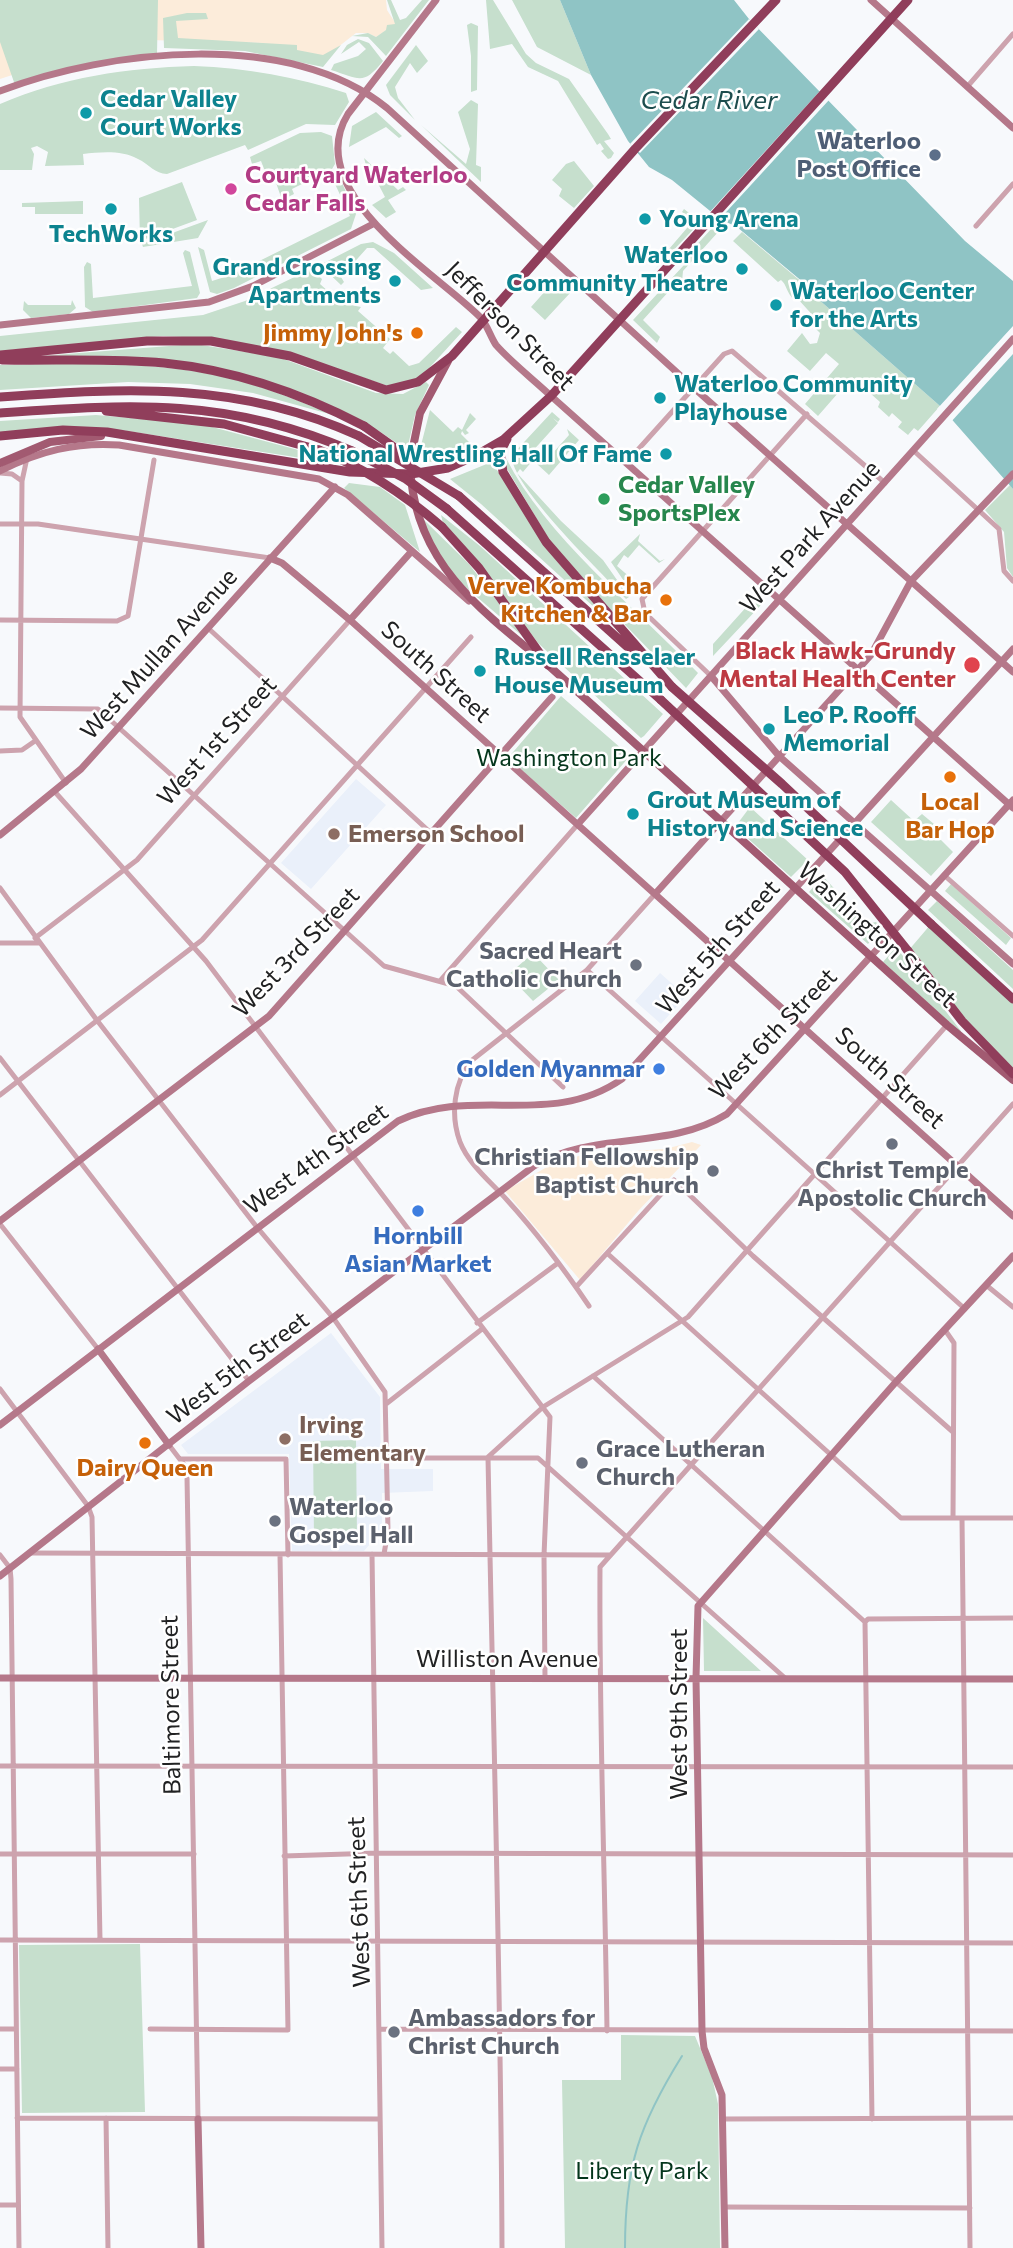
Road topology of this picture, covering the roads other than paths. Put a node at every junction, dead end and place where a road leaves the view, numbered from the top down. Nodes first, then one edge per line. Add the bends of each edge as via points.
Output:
1 (436, 0) edge
2 (776, 0) edge
3 (871, 0) edge
4 (908, 0) edge
5 (892, 18) junction
6 (1013, 34) edge
7 (967, 87) junction
8 (0, 91) edge
9 (366, 91) junction
10 (1013, 128) edge
11 (1013, 184) edge
12 (373, 224) junction
13 (976, 226) dead end
14 (544, 253) junction
15 (483, 320) junction
16 (619, 320) junction
17 (0, 325) edge
18 (1013, 339) edge
19 (452, 356) junction
20 (0, 357) edge
21 (694, 388) junction
22 (551, 396) junction
23 (0, 397) edge
24 (80, 408) junction
25 (0, 413) edge
26 (807, 414) junction
27 (512, 432) junction
28 (0, 436) edge
29 (154, 440) junction
30 (914, 451) junction
31 (770, 455) junction
32 (27, 458) junction
33 (154, 460) dead end
34 (0, 463) edge
35 (626, 463) junction
36 (0, 472) edge
37 (411, 474) junction
38 (1013, 474) edge
39 (432, 478) junction
40 (22, 481) junction
41 (885, 483) junction
42 (335, 486) junction
43 (977, 509) junction
44 (0, 524) edge
45 (22, 524) junction
46 (848, 524) junction
47 (702, 530) junction
48 (140, 539) junction
49 (411, 552) junction
50 (270, 558) junction
51 (911, 581) junction
52 (1013, 581) edge
53 (779, 600) junction
54 (486, 615) junction
55 (0, 620) edge
56 (20, 620) junction
57 (350, 620) junction
58 (208, 628) junction
59 (471, 637) dead end
60 (1013, 649) edge
61 (1002, 662) junction
62 (548, 665) junction
63 (856, 668) junction
64 (1013, 671) edge
65 (711, 676) junction
66 (672, 687) junction
67 (425, 688) junction
68 (284, 696) junction
69 (552, 697) dead end
70 (0, 708) edge
71 (20, 709) junction
72 (117, 729) junction
73 (933, 737) junction
74 (35, 741) junction
75 (0, 751) edge
76 (643, 751) junction
77 (500, 755) junction
78 (779, 756) junction
79 (357, 764) junction
80 (66, 783) junction
81 (55, 792) junction
82 (195, 795) junction
83 (1012, 805) edge
84 (722, 819) junction
85 (857, 822) junction
86 (578, 824) junction
87 (432, 834) junction
88 (0, 835) edge
89 (267, 864) junction
90 (125, 870) junction
91 (945, 876) junction
92 (0, 888) edge
93 (796, 888) junction
94 (931, 891) junction
95 (655, 894) junction
96 (344, 933) junction
97 (1013, 936) edge
98 (35, 937) junction
99 (0, 943) edge
100 (39, 943) junction
101 (193, 947) junction
102 (873, 956) junction
103 (1011, 958) edge
104 (731, 962) junction
105 (587, 970) junction
106 (440, 981) junction
107 (1013, 999) edge
108 (96, 1019) junction
109 (947, 1025) junction
110 (256, 1026) junction
111 (806, 1029) junction
112 (505, 1034) junction
113 (663, 1038) junction
114 (0, 1058) edge
115 (1013, 1074) edge
116 (1013, 1080) edge
117 (18, 1081) junction
118 (563, 1087) dead end
119 (0, 1095) edge
120 (882, 1097) junction
121 (158, 1098) junction
122 (455, 1104) junction
123 (737, 1104) junction
124 (1013, 1104) edge
125 (353, 1153) junction
126 (80, 1162) junction
127 (958, 1166) junction
128 (814, 1173) junction
129 (499, 1192) junction
130 (1012, 1214) edge
131 (0, 1223) edge
132 (256, 1226) junction
133 (889, 1241) junction
134 (746, 1248) junction
135 (424, 1250) junction
136 (608, 1254) junction
137 (1013, 1256) edge
138 (558, 1263) junction
139 (986, 1285) junction
140 (576, 1287) junction
141 (177, 1288) junction
142 (589, 1306) dead end
143 (1013, 1307) edge
144 (965, 1309) junction
145 (821, 1316) junction
146 (334, 1319) junction
147 (680, 1321) junction
148 (477, 1323) junction
149 (482, 1329) junction
150 (945, 1329) junction
151 (98, 1349) junction
152 (593, 1376) junction
153 (249, 1381) junction
154 (895, 1383) junction
155 (0, 1388) edge
156 (758, 1390) junction
157 (386, 1404) junction
158 (543, 1407) junction
159 (18, 1412) junction
160 (0, 1425) edge
161 (953, 1432) junction
162 (169, 1445) junction
163 (831, 1456) junction
164 (488, 1457) junction
165 (387, 1458) junction
166 (181, 1459) junction
167 (692, 1464) junction
168 (550, 1468) junction
169 (88, 1506) junction
170 (953, 1518) junction
171 (962, 1518) junction
172 (1013, 1518) edge
173 (766, 1530) junction
174 (627, 1537) junction
175 (30, 1553) junction
176 (188, 1554) junction
177 (372, 1554) junction
178 (384, 1554) junction
179 (0, 1555) edge
180 (93, 1555) junction
181 (280, 1555) junction
182 (288, 1555) junction
183 (489, 1555) junction
184 (544, 1555) junction
185 (610, 1555) junction
186 (10, 1568) junction
187 (0, 1576) edge
188 (701, 1602) junction
189 (963, 1618) junction
190 (1013, 1618) edge
191 (865, 1622) junction
192 (375, 1677) junction
193 (0, 1678) edge
194 (12, 1678) junction
195 (95, 1678) junction
196 (190, 1678) junction
197 (281, 1678) junction
198 (491, 1678) junction
199 (696, 1678) junction
200 (785, 1678) junction
201 (865, 1678) junction
202 (963, 1678) junction
203 (545, 1679) junction
204 (599, 1679) junction
205 (1013, 1679) edge
206 (0, 1766) edge
207 (13, 1766) junction
208 (97, 1766) junction
209 (191, 1766) junction
210 (283, 1766) junction
211 (373, 1766) junction
212 (698, 1766) junction
213 (492, 1767) junction
214 (600, 1767) junction
215 (867, 1767) junction
216 (964, 1767) junction
217 (1013, 1767) edge
218 (378, 1853) junction
219 (498, 1853) junction
220 (605, 1853) junction
221 (0, 1854) edge
222 (14, 1854) junction
223 (99, 1854) junction
224 (194, 1854) junction
225 (868, 1854) junction
226 (964, 1854) junction
227 (699, 1855) junction
228 (1013, 1855) edge
229 (284, 1856) junction
230 (0, 1940) edge
231 (15, 1940) junction
232 (100, 1940) junction
233 (195, 1941) junction
234 (285, 1941) junction
235 (380, 1941) junction
236 (499, 1942) junction
237 (607, 1942) junction
238 (870, 1943) junction
239 (965, 1943) junction
240 (1013, 1943) edge
241 (701, 1944) junction
242 (0, 2029) edge
243 (16, 2029) junction
244 (150, 2029) dead end
245 (381, 2029) junction
246 (501, 2029) junction
247 (196, 2030) junction
248 (607, 2031) junction
249 (702, 2031) junction
250 (871, 2031) junction
251 (967, 2031) junction
252 (1013, 2031) edge
253 (0, 2069) edge
254 (17, 2069) junction
255 (17, 2118) junction
256 (106, 2118) junction
257 (198, 2119) junction
258 (380, 2119) junction
259 (723, 2119) junction
260 (872, 2119) junction
261 (968, 2119) junction
262 (1013, 2119) edge
263 (0, 2205) edge
264 (18, 2205) junction
265 (724, 2207) junction
266 (970, 2208) junction
267 (19, 2248) edge
268 (108, 2248) edge
269 (201, 2248) edge
270 (382, 2248) edge
271 (502, 2248) edge
272 (725, 2248) edge
273 (970, 2248) edge

1 - 9 street, Jefferson Street
2 - 14 highway
3 - 5 street
4 - 5 highway
5 - 7 street
5 - 16 highway
6 - 7 street
7 - 10 street
8 - 9 street via 104,61 196,54 309,69
9 - 12 street, Jefferson Street via 343,122 338,146 358,204
9 - 14 street
11 - 13 street
12 - 15 street, Jefferson Street
12 - 17 street via 253,286 209,302
14 - 15 highway
14 - 16 street
15 - 19 highway
15 - 22 street, Jefferson Street via 500,348
16 - 21 street
16 - 22 highway
18 - 30 street, West Park Avenue
19 - 20 highway via 418,382 386,390 290,356 211,341 147,341
19 - 37 main road via 420,413 412,441
20 - 39 highway, bridge via 139,362 215,371 294,394 364,426
21 - 26 street via 724,354 737,352
21 - 31 street
21 - 35 street
22 - 27 highway
22 - 35 street, Jefferson Street
23 - 39 highway, bridge via 187,391 264,403 359,436
24 - 25 highway
24 - 62 highway, bridge via 223,424 319,450 358,467 394,488 442,527 479,568
24 - 115 highway, bridge via 138,405 213,410 286,425 406,479 447,509 661,700 845,872 969,1029
26 - 31 street
26 - 41 street
27 - 37 highway via 465,461
27 - 66 highway via 500,452 500,464 530,516 565,566
28 - 29 highway via 82,430
29 - 34 main road via 64,439
29 - 37 highway via 350,472
30 - 41 street, West Park Avenue
30 - 43 street
31 - 46 street
31 - 47 street
32 - 36 street
32 - 40 street
32 - 42 street via 67,446 119,445 296,473
33 - 48 street
35 - 47 street, Jefferson Street
36 - 40 street
37 - 54 main road via 415,508 430,547 444,570
38 - 43 street
39 - 66 highway, bridge via 459,496
40 - 45 street
41 - 46 street, West Park Avenue
42 - 49 street, Washington Street
42 - 50 street, West Mullan Avenue
43 - 51 street
43 - 52 street via 1001,533 1004,570
44 - 45 street
45 - 48 street
45 - 56 street
46 - 51 street
46 - 53 street, West Park Avenue
47 - 53 street, Jefferson Street
47 - 65 street via 641,604
48 - 50 street
48 - 56 street via 128,616 117,621
49 - 54 street, Washington Street
49 - 57 street, West 1st Street
50 - 57 street, South Street
50 - 58 street, West Mullan Avenue
51 - 61 street
51 - 63 street via 879,642
53 - 63 street, Jefferson Street
53 - 65 street, West Park Avenue
54 - 62 main road, Washington Street
55 - 56 street
56 - 71 street
57 - 67 street, South Street
57 - 68 street, West 1st Street
58 - 68 street
58 - 72 street, West Mullan Avenue
59 - 67 street
60 - 61 street, West 5th Street
61 - 64 street
61 - 73 street, West 5th Street
62 - 76 main road, Washington Street
63 - 73 street, Jefferson Street
63 - 78 street
65 - 76 street, West Park Avenue
65 - 78 street
66 - 107 highway, bridge
67 - 77 street, South Street
67 - 79 street
68 - 79 street
68 - 82 street, West 1st Street
69 - 77 street, West 3rd Street
70 - 71 street
71 - 72 street via 98,709
71 - 74 street via 22,722
72 - 80 street, West Mullan Avenue
72 - 82 street
73 - 83 street, Jefferson Street
73 - 85 street, West 5th Street
74 - 75 street via 22,750
74 - 80 street
76 - 84 main road, Washington Street
76 - 86 street, West Park Avenue
77 - 86 street, South Street
77 - 87 street, West 3rd Street
78 - 84 street
78 - 85 street
79 - 87 street
79 - 89 street
80 - 81 street, West Mullan Avenue
81 - 88 street, West Mullan Avenue
81 - 90 street
82 - 89 street
82 - 90 street, West 1st Street
83 - 91 street, West 6th Street
84 - 93 main road, Washington Street
84 - 95 street
85 - 93 street, West 5th Street
85 - 94 street
86 - 95 street, South Street
86 - 106 street, West Park Avenue
87 - 96 street, West 3rd Street
89 - 96 street
89 - 101 street
90 - 98 street, West 1st Street
90 - 101 street
91 - 94 street, West 6th Street
91 - 97 street
92 - 98 street
93 - 102 main road, Washington Street
93 - 104 street, West 5th Street
94 - 102 street, West 6th Street
94 - 103 street
95 - 104 street, South Street
95 - 105 street
96 - 106 street via 384,966
96 - 110 street, West 3rd Street
98 - 100 street
99 - 100 street
100 - 108 street
101 - 108 street
101 - 110 street
102 - 109 main road, Washington Street
102 - 111 street, West 6th Street
104 - 111 street, South Street
104 - 113 street, West 5th Street
105 - 112 street
105 - 113 street
106 - 112 street via 456,986
108 - 117 street
108 - 121 street
109 - 116 main road, Washington Street
109 - 120 street
110 - 121 street, West 3rd Street
110 - 125 street
111 - 120 street, South Street
111 - 123 street, West 6th Street
112 - 118 street
112 - 122 street via 466,1068 459,1078
113 - 122 street, West 5th Street via 622,1079 577,1101 534,1107
113 - 123 street
114 - 117 street
117 - 119 street
117 - 126 street
120 - 127 street, South Street
120 - 128 street
121 - 126 street, West 3rd Street
121 - 132 street
122 - 125 street, West 4th Street via 398,1121
122 - 129 street via 461,1145
123 - 128 street
123 - 129 street, West 6th Street via 716,1121 681,1135 593,1144 556,1154
124 - 127 street
125 - 132 street, West 4th Street
125 - 135 street
126 - 131 street, West 3rd Street
126 - 141 street
127 - 130 street, South Street
127 - 133 street
128 - 133 street
128 - 134 street
129 - 135 street, West 5th Street
129 - 138 street
131 - 151 street
132 - 141 street, West 4th Street
132 - 146 street
133 - 144 street
133 - 145 street
134 - 136 street via 674,1180
134 - 145 street
134 - 147 street
135 - 146 street, West 5th Street
135 - 148 street
136 - 140 street
136 - 147 street
137 - 139 street, West 9th Street
138 - 140 street
138 - 148 street
139 - 143 street
139 - 144 street, West 9th Street
140 - 142 street
141 - 151 street, West 4th Street
141 - 153 street
144 - 150 street, West 9th Street
145 - 154 street
145 - 156 street
146 - 153 street, West 5th Street
146 - 157 street via 386,1392
147 - 152 street
147 - 156 street
148 - 149 street
149 - 157 street
149 - 158 street
150 - 154 street, West 9th Street
150 - 161 street via 954,1343
151 - 159 street, West 4th Street
151 - 162 street
152 - 158 street
152 - 167 street
153 - 162 street, West 5th Street
154 - 161 street
154 - 163 street, West 9th Street
155 - 159 street
156 - 163 street
156 - 167 street
157 - 165 street
158 - 164 street
158 - 168 street via 550,1417
159 - 160 street, West 4th Street
159 - 169 street
161 - 170 street
162 - 166 street
162 - 169 street, West 5th Street
163 - 170 street via 901,1518
163 - 173 street, West 9th Street
164 - 165 street
164 - 168 street via 538,1458
164 - 183 street
165 - 178 street
166 - 176 street, Baltimore Street via 187,1477
166 - 182 street via 286,1459
167 - 173 street
167 - 174 street
168 - 174 street
168 - 184 street
169 - 175 street, West 5th Street
169 - 180 street
170 - 171 street
171 - 172 street
171 - 189 street
173 - 188 street, West 9th Street
173 - 191 street
174 - 185 street
174 - 188 street
175 - 180 street
175 - 186 street, West 5th Street
176 - 180 street
176 - 181 street
176 - 196 street, Baltimore Street
177 - 178 street
177 - 182 street
177 - 192 street, West 6th Street
178 - 183 street
179 - 186 street
180 - 195 street
181 - 182 street
181 - 197 street
183 - 184 street
183 - 198 street
184 - 185 street
184 - 203 street
185 - 204 street via 600,1567
186 - 187 street, West 5th Street
186 - 194 street
188 - 199 street, West 9th Street
188 - 200 street
189 - 190 street
189 - 191 street
189 - 202 street
191 - 201 street
192 - 197 street, Williston Avenue
192 - 198 street, Williston Avenue
192 - 211 street, West 6th Street
193 - 194 street, Williston Avenue
194 - 195 street, Williston Avenue
194 - 207 street
195 - 196 street, Williston Avenue
195 - 208 street
196 - 197 street, Williston Avenue
196 - 209 street, Baltimore Street
197 - 210 street
198 - 203 street, Williston Avenue
198 - 213 street
199 - 200 street, Williston Avenue
199 - 204 street, Williston Avenue
199 - 212 street, West 9th Street
200 - 201 street, Williston Avenue
201 - 202 street, Williston Avenue
201 - 215 street
202 - 205 street, Williston Avenue
202 - 216 street
203 - 204 street, Williston Avenue
204 - 214 street
206 - 207 street
207 - 208 street
207 - 222 street
208 - 209 street
208 - 223 street
209 - 210 street
209 - 224 street, Baltimore Street
210 - 211 street
210 - 229 street
211 - 213 street
211 - 218 street, West 6th Street
212 - 214 street
212 - 215 street
212 - 227 street, West 9th Street
213 - 214 street
213 - 219 street
214 - 220 street
215 - 216 street
215 - 225 street
216 - 217 street
216 - 226 street
218 - 219 street
218 - 229 street
218 - 235 street, West 6th Street
219 - 220 street
219 - 236 street
220 - 227 street
220 - 237 street
221 - 222 street
222 - 223 street
222 - 231 street
223 - 224 street
223 - 232 street
224 - 233 street, Baltimore Street
225 - 226 street
225 - 227 street
225 - 238 street
226 - 228 street
226 - 239 street
227 - 241 street, West 9th Street
229 - 234 street
230 - 231 street
231 - 232 street
231 - 243 street
232 - 233 street
233 - 234 street
233 - 247 street, Baltimore Street
234 - 235 street
234 - 247 street via 288,2030
235 - 236 street
235 - 245 street, West 6th Street
236 - 237 street
236 - 246 street
237 - 241 street
237 - 248 street
238 - 239 street
238 - 241 street
238 - 250 street
239 - 240 street
239 - 251 street
241 - 249 street, West 9th Street
242 - 243 street
243 - 254 street
244 - 247 street
245 - 246 street
245 - 258 street, West 6th Street
246 - 248 street
246 - 271 street
247 - 257 street, Baltimore Street
248 - 249 street
249 - 250 street
249 - 259 street, West 9th Street via 706,2054 721,2086
250 - 251 street
250 - 260 street
251 - 252 street
251 - 261 street
253 - 254 street
254 - 255 street
255 - 256 street
255 - 264 street
256 - 257 street
256 - 268 street
257 - 258 street
257 - 269 street, Baltimore Street
258 - 270 street, West 6th Street
259 - 260 street
259 - 265 street, West 9th Street
260 - 261 street
261 - 262 street
261 - 266 street
263 - 264 street
264 - 267 street
265 - 266 street
265 - 272 street, West 9th Street
266 - 273 street

